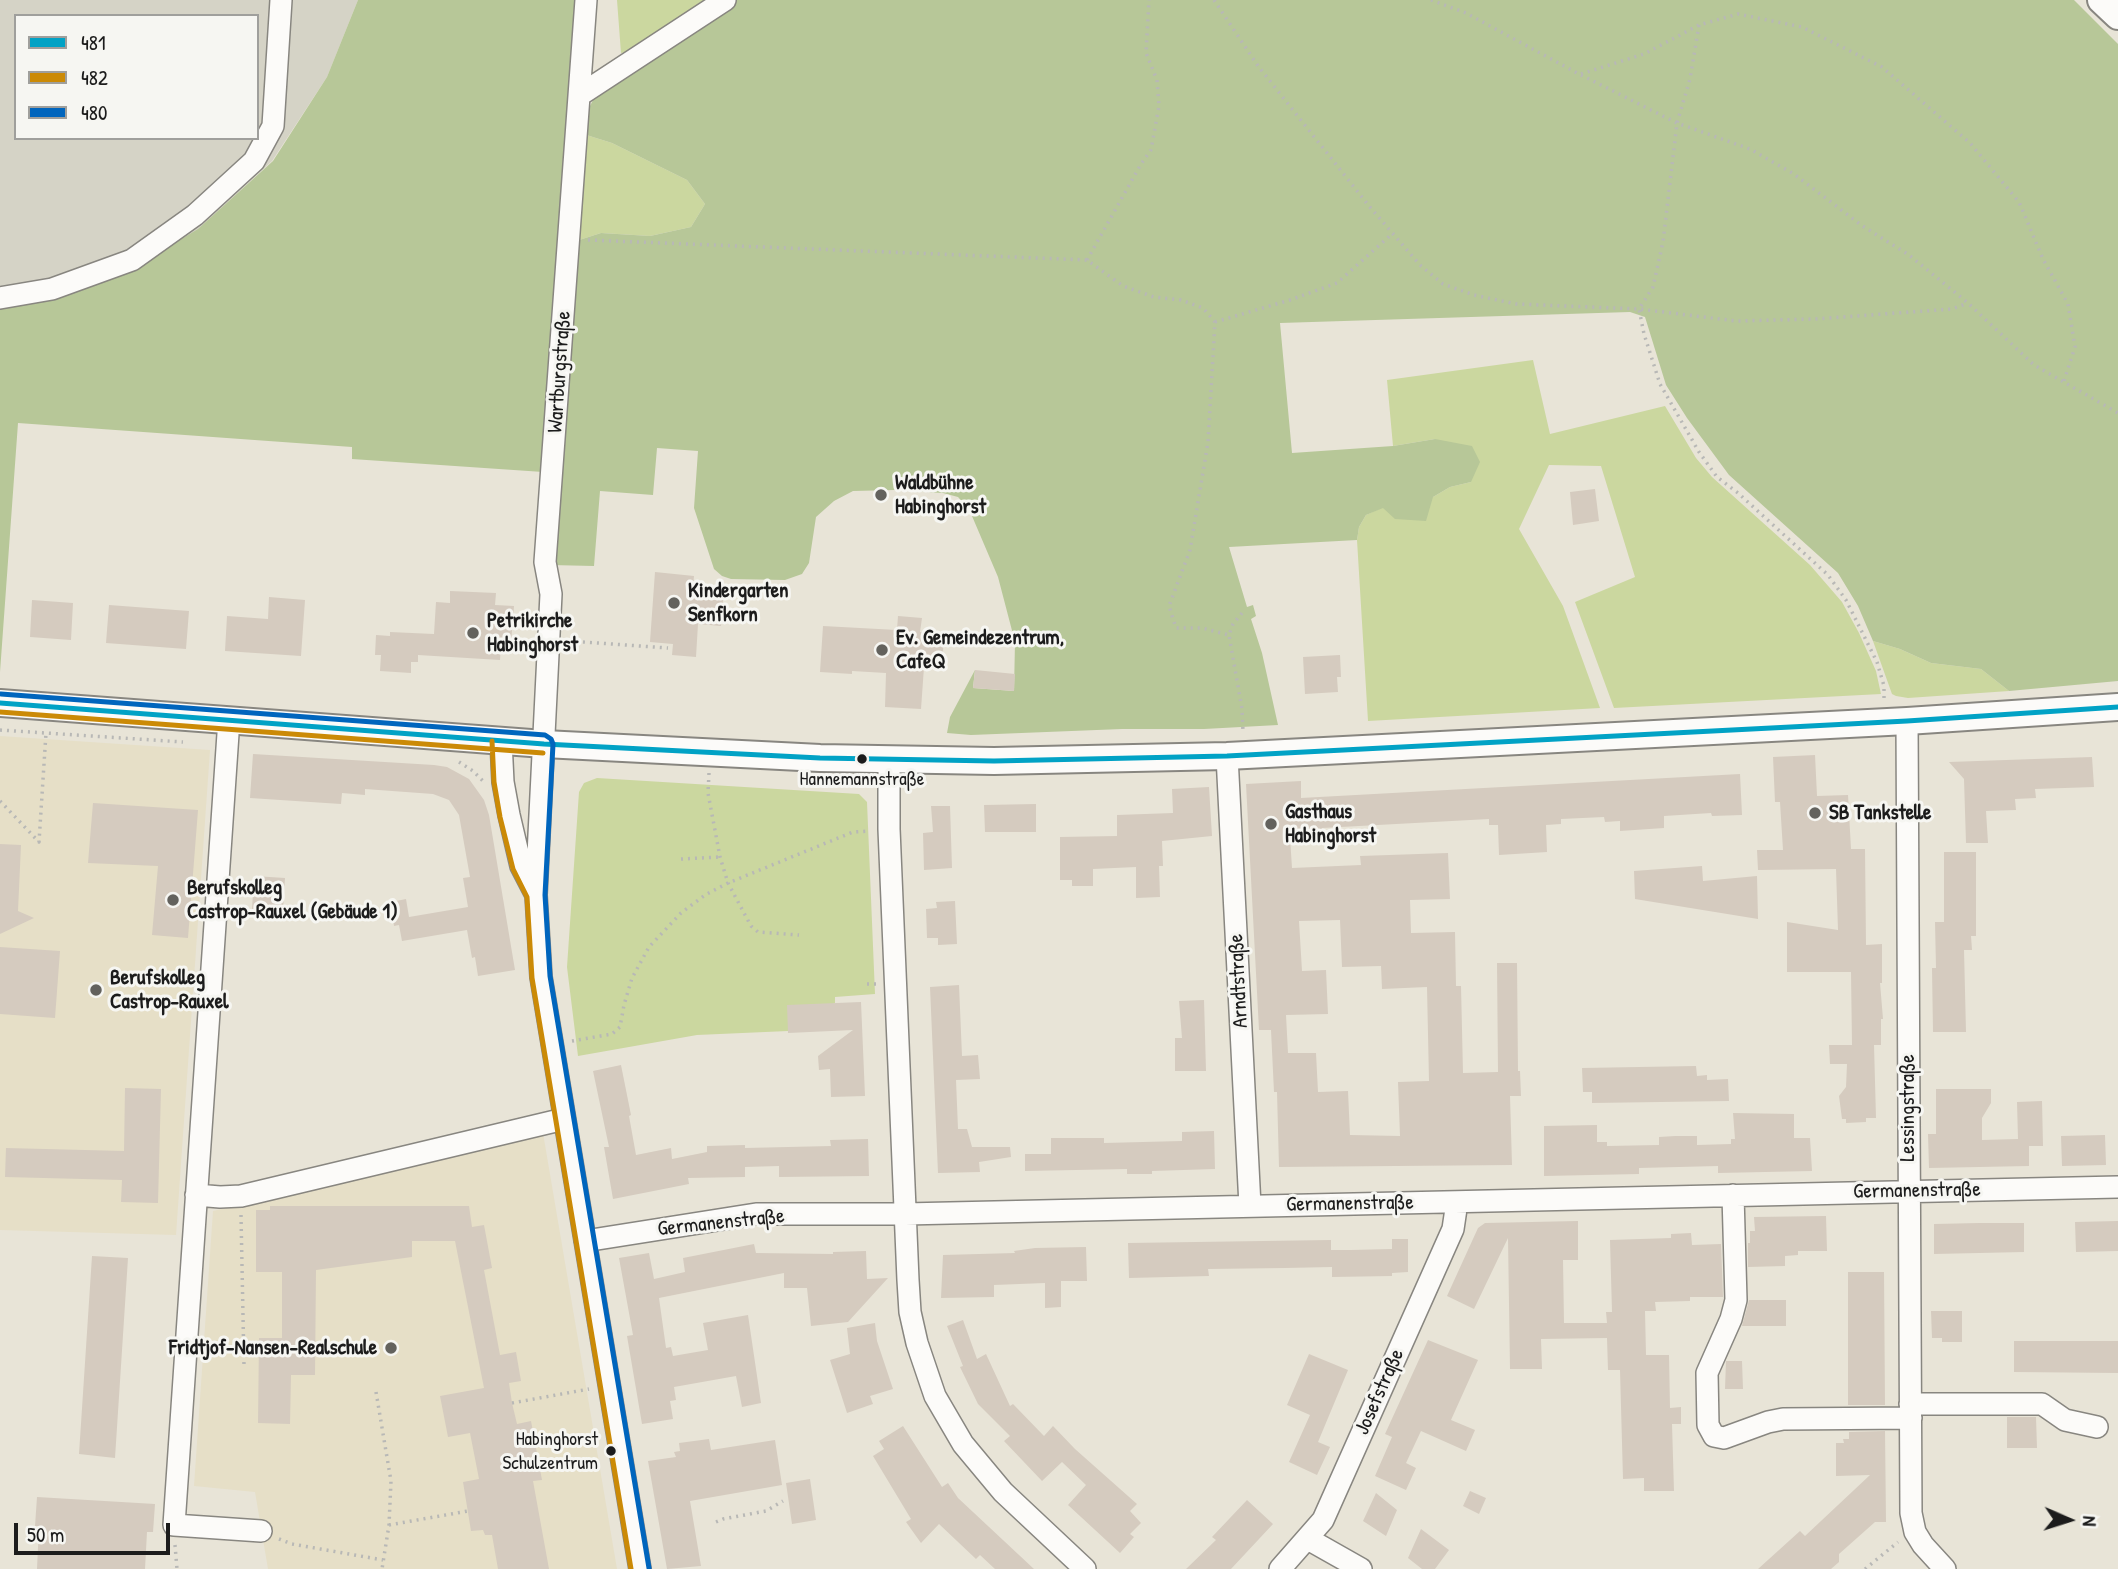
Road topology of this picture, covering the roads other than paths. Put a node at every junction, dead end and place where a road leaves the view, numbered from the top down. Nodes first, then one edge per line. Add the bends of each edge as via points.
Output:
1 (281, 0) edge
2 (586, 0) edge
3 (725, 0) edge
4 (2101, 0) edge
5 (2118, 16) edge
6 (580, 95) junction
7 (0, 298) edge
8 (0, 703) edge
9 (2118, 707) edge
10 (229, 719) junction
11 (1896, 721) junction
12 (501, 741) junction
13 (544, 744) junction
14 (1236, 755) junction
15 (889, 761) junction
16 (536, 895) junction
17 (564, 1119) junction
18 (2118, 1187) edge
19 (1908, 1191) junction
20 (196, 1195) junction
21 (1733, 1195) junction
22 (1457, 1202) junction
23 (1250, 1206) junction
24 (905, 1214) junction
25 (584, 1241) junction
26 (1910, 1411) junction
27 (2097, 1427) dead end
28 (261, 1531) road end
29 (1308, 1539) junction
30 (640, 1569) edge
31 (1085, 1569) edge
32 (1280, 1569) edge
33 (1361, 1569) edge
34 (1945, 1569) edge

1 - 7 street via 273,126 254,161 195,215 132,260 52,289
2 - 6 street, Wartburgstraße
3 - 6 street
4 - 5 main road
6 - 13 street, Wartburgstraße via 545,562 551,594
8 - 10 main road
9 - 11 main road
10 - 12 main road
10 - 20 street
11 - 14 main road
11 - 19 street, Lessingstraße
12 - 13 main road
12 - 16 street via 503,782 520,866
13 - 15 main road
13 - 16 street, Wartburgstraße
14 - 15 main road
14 - 23 street, Arndtstraße
15 - 24 street
16 - 17 street, Wartburgstraße via 540,967
17 - 20 street via 241,1196
17 - 25 street, Wartburgstraße
18 - 19 street, Germanenstraße
19 - 21 street, Germanenstraße
19 - 26 street, Lessingstraße
20 - 28 street via 174,1525
21 - 22 street, Germanenstraße
21 - 26 street via 1736,1300 1707,1373 1708,1426 1714,1436 1724,1438 1783,1419
22 - 23 street, Germanenstraße
22 - 29 street, Josefstraße via 1452,1229 1323,1520
23 - 24 street, Germanenstraße
24 - 25 street, Germanenstraße via 756,1214
24 - 31 street via 910,1312 926,1373 946,1417 982,1469
25 - 30 street, Wartburgstraße
26 - 27 street via 2042,1404 2065,1420
26 - 34 street, Lessingstraße via 1915,1532
29 - 32 street, Josefstraße
29 - 33 street

